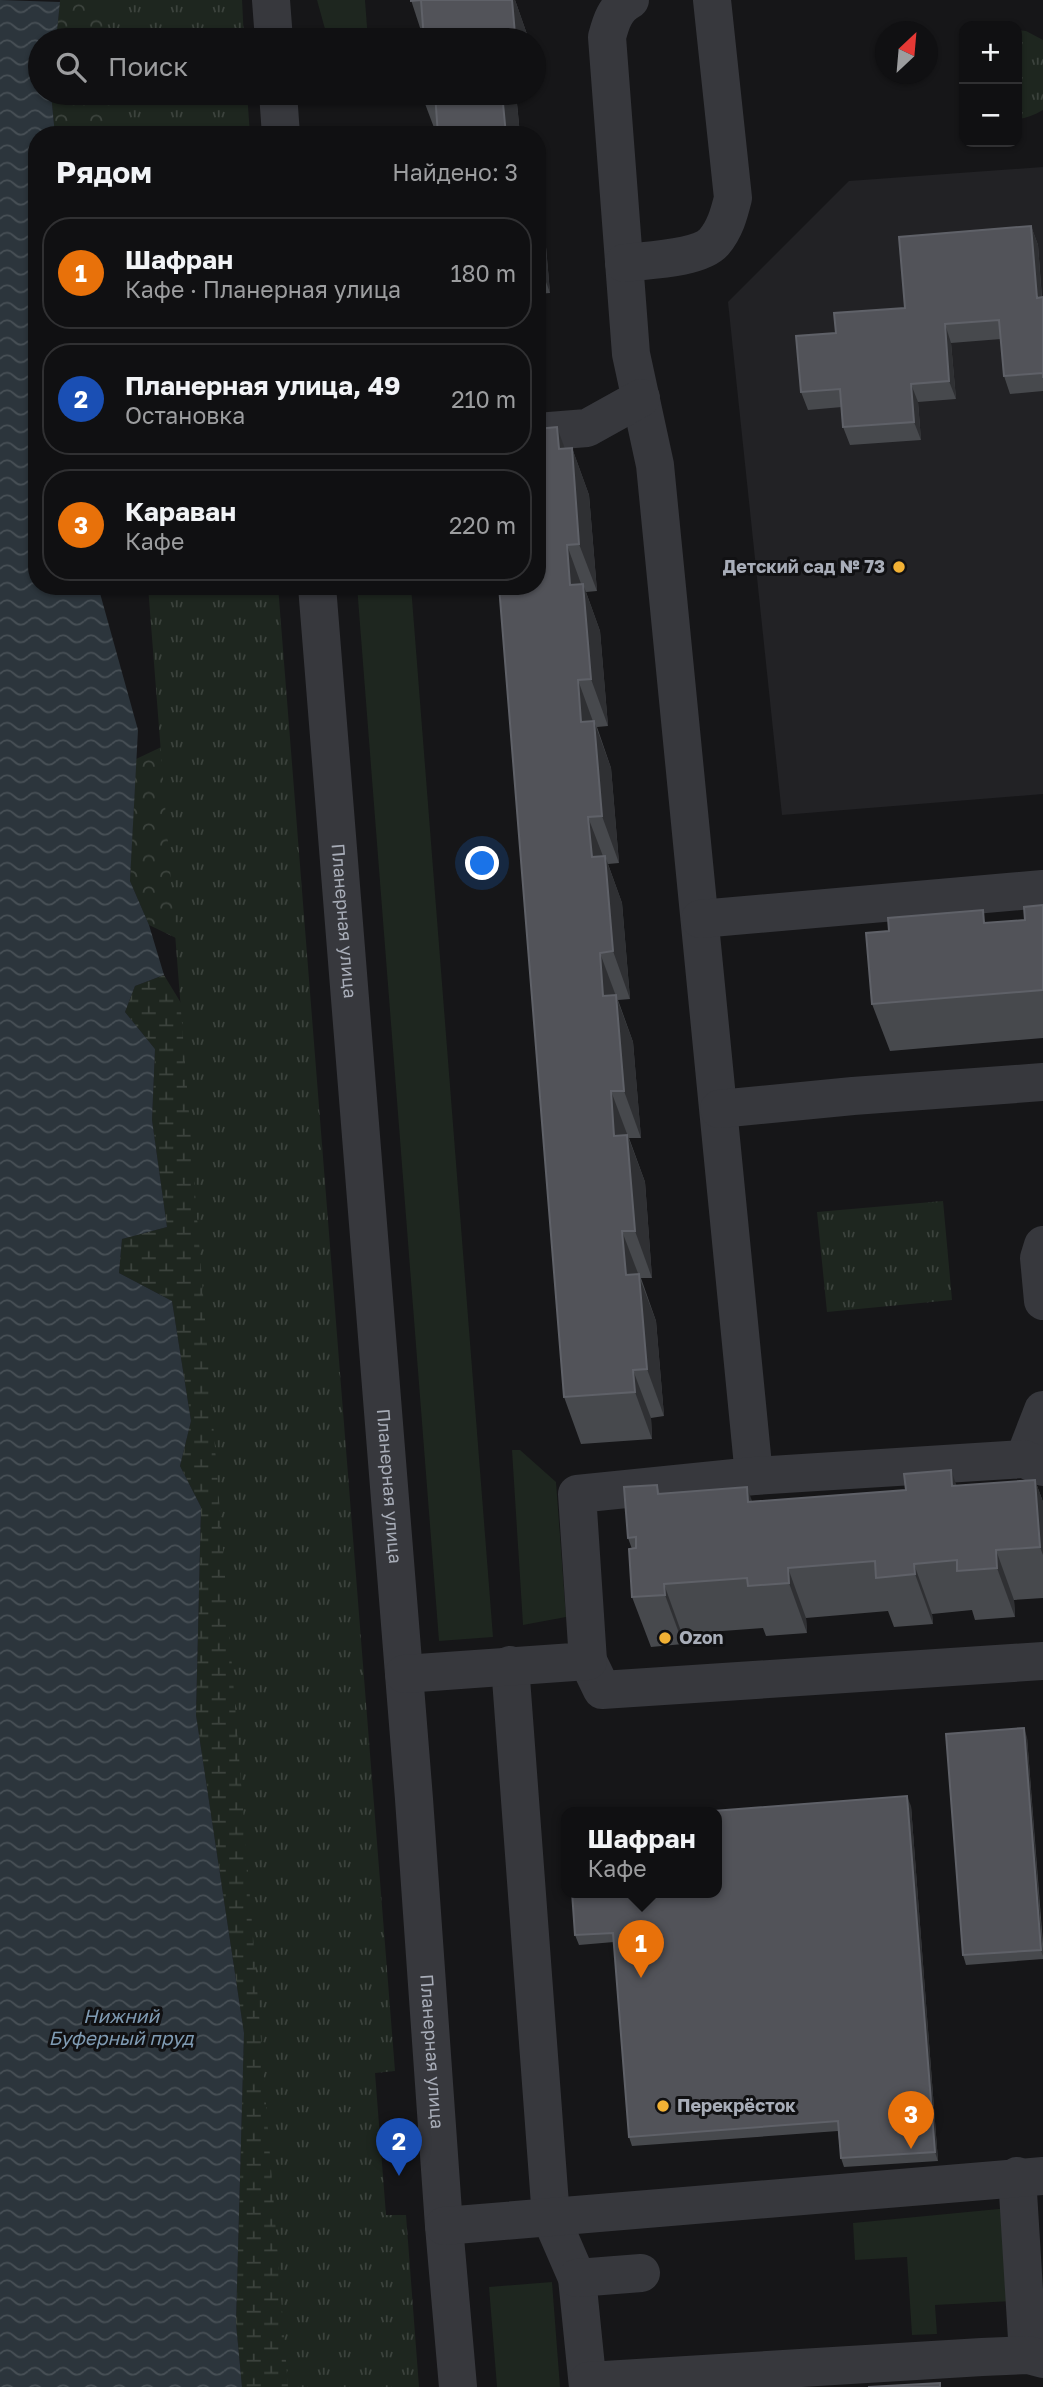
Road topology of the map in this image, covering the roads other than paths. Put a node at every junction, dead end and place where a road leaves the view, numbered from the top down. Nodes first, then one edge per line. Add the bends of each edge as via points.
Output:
1 (271, 0) edge
2 (629, 0) edge
3 (712, 0) edge
4 (273, 28) edge
5 (279, 105) edge
6 (280, 126) edge
7 (624, 262) junction
8 (641, 398) junction
9 (546, 431) edge
10 (318, 595) edge
11 (1043, 889) edge
12 (700, 919) junction
13 (1043, 1083) edge
14 (719, 1109) junction
15 (1043, 1245) edge
16 (1043, 1301) edge
17 (1043, 1410) edge
18 (1033, 1463) edge
19 (754, 1476) junction
20 (588, 1661) junction
21 (1043, 1661) edge
22 (510, 1665) junction
23 (404, 1674) junction
24 (1030, 2176) edge
25 (551, 2218) junction
26 (444, 2226) junction
27 (641, 2273) dead end
28 (577, 2278) junction
29 (1035, 2357) edge
30 (588, 2384) edge
31 (458, 2387) edge

1 - 4 street
2 - 7 street via 611,20 607,37
3 - 7 street via 733,198 727,223 712,245 689,254
5 - 6 street
7 - 8 street via 631,354
8 - 9 street via 587,428
8 - 12 street via 655,465
10 - 23 street, Планерная улица
11 - 12 street
12 - 14 street
13 - 14 street
14 - 19 street
15 - 16 street via 1039,1258
17 - 18 street
18 - 19 street
19 - 20 street via 577,1494
20 - 21 street via 602,1690
20 - 22 street
22 - 23 street
22 - 25 street
23 - 26 street, Планерная улица
24 - 25 street
24 - 29 street
25 - 26 street
25 - 28 street
26 - 31 street, Планерная улица
27 - 28 street
28 - 30 street
29 - 30 street

